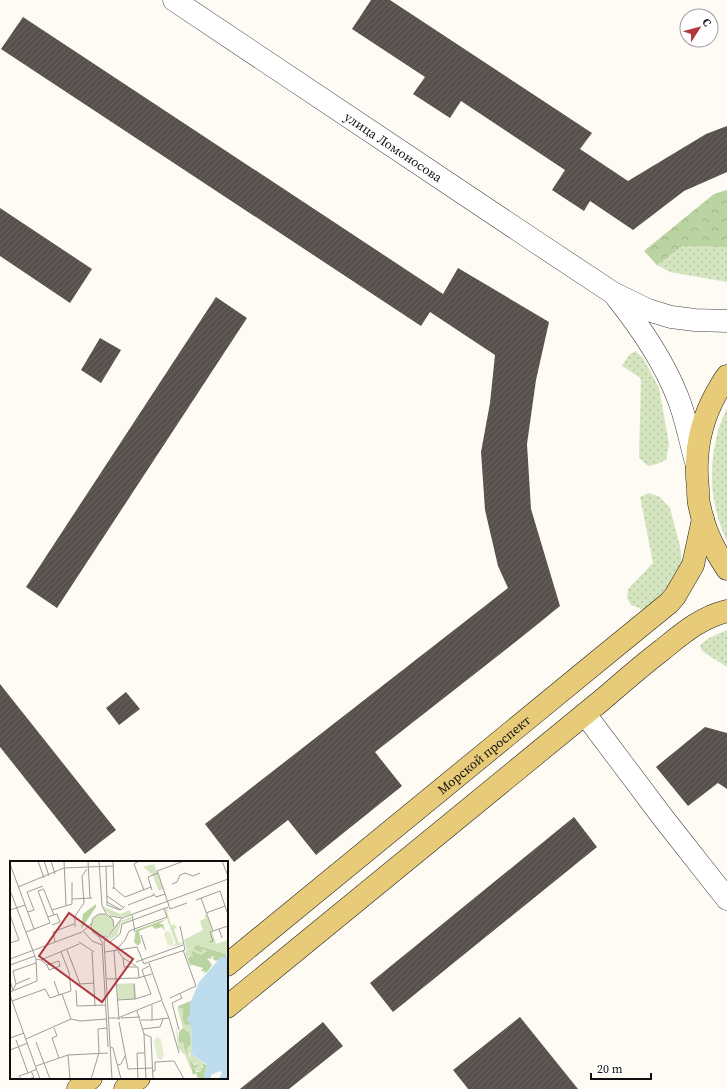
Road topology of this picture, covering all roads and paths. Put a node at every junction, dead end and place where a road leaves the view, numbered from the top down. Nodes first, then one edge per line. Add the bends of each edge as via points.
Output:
1 (174, 0) edge
2 (613, 292) junction
3 (727, 321) edge
4 (727, 376) edge
5 (696, 462) junction
6 (703, 519) junction
7 (727, 569) edge
8 (727, 611) edge
9 (565, 688) junction
10 (585, 714) junction
11 (727, 899) edge
12 (228, 964) edge
13 (228, 1006) edge
14 (90, 1079) edge
15 (138, 1079) edge
16 (78, 1089) edge
17 (125, 1089) edge

1 - 2 street, улица Ломоносова
2 - 3 street via 648,310 671,317
2 - 5 street via 635,320 669,378 678,397
4 - 5 main road via 711,402 705,418
5 - 6 main road via 699,506
6 - 7 main road via 715,550
6 - 9 main road, Морской проспект via 693,565 675,596
8 - 10 main road via 714,614 690,628
9 - 10 main road
9 - 12 main road, Морской проспект
10 - 11 street
10 - 13 main road
14 - 16 main road
15 - 17 main road

